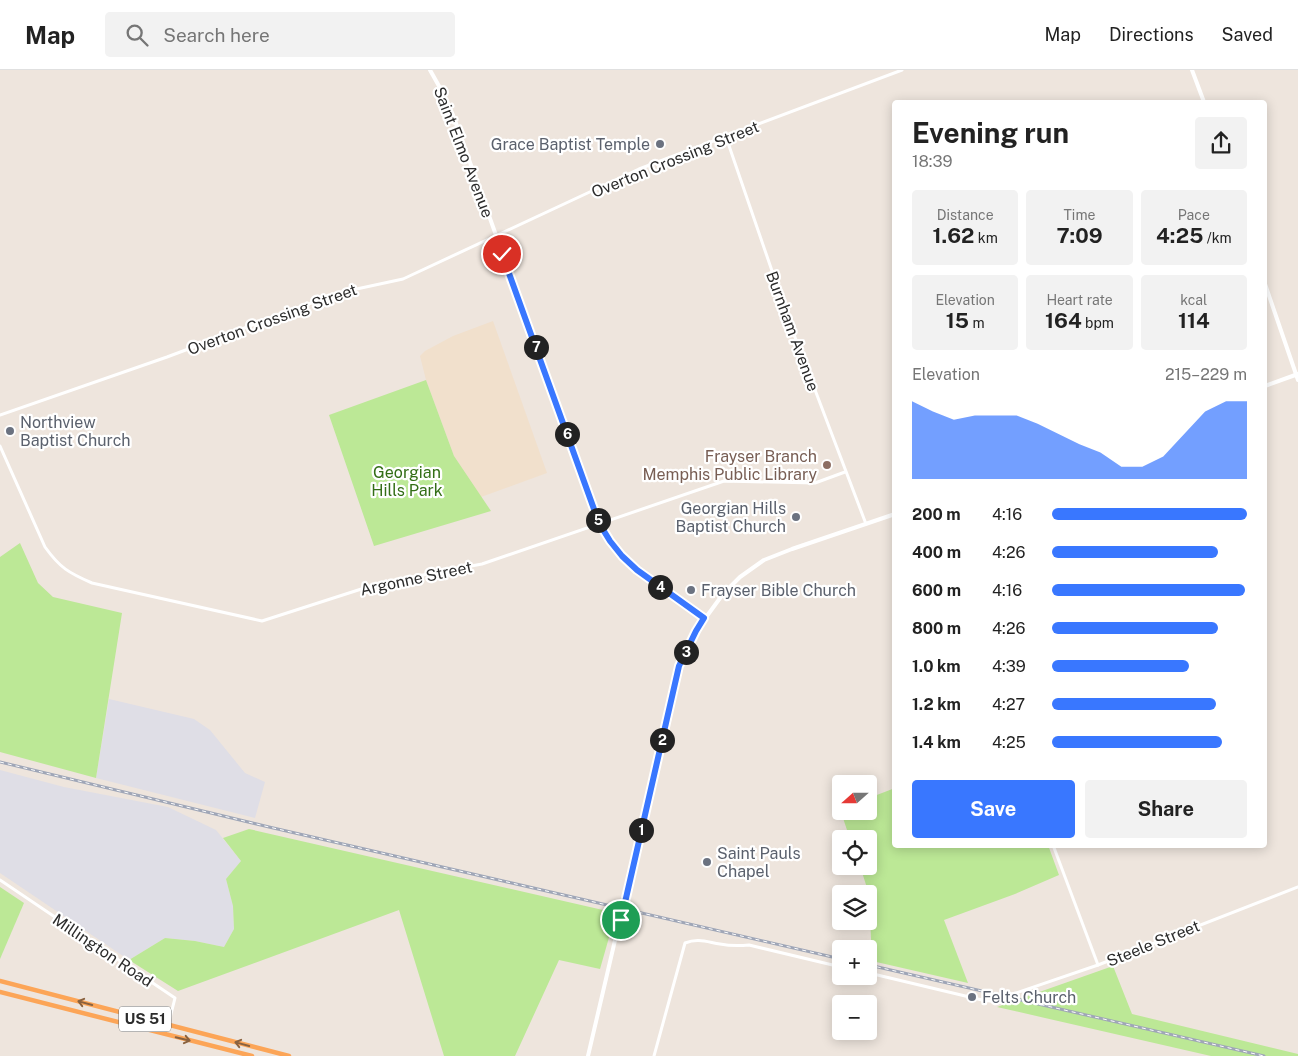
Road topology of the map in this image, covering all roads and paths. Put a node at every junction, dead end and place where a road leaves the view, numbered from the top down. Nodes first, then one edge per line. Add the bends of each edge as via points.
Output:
1 (430, 70) edge
2 (902, 70) edge
3 (1192, 70) edge
4 (1203, 100) edge
5 (726, 137) junction
6 (496, 236) junction
7 (1267, 290) edge
8 (1297, 376) edge
9 (1267, 385) edge
10 (0, 415) edge
11 (0, 446) edge
12 (845, 472) junction
13 (892, 515) edge
14 (599, 523) junction
15 (866, 524) junction
16 (704, 618) junction
17 (1054, 848) edge
18 (0, 880) edge
19 (1298, 887) edge
20 (832, 965) edge
21 (1098, 965) junction
22 (877, 975) edge
23 (0, 981) edge
24 (0, 992) edge
25 (169, 1025) junction
26 (166, 1034) junction
27 (252, 1056) edge
28 (289, 1056) edge
29 (588, 1056) edge
30 (654, 1056) edge

1 - 6 main road, Saint Elmo Avenue via 453,115
2 - 5 street, Overton Crossing Street
3 - 4 main road
5 - 6 street, Overton Crossing Street via 640,170
5 - 12 street, Burnham Avenue
6 - 10 street, Overton Crossing Street via 403,279 338,293
6 - 14 main road, Saint Elmo Avenue
7 - 8 main road
8 - 9 main road
11 - 14 street, Argonne Street via 45,547 70,573 92,583 262,621 380,583 482,564
12 - 14 street, Argonne Street via 815,483 724,481
12 - 15 street, Burnham Avenue
13 - 15 main road
14 - 16 main road, Saint Elmo Avenue via 622,556 637,570
15 - 16 main road via 764,560 740,577
16 - 29 main road via 679,666
17 - 21 street
18 - 25 street, Millington Road via 175,998
19 - 21 street, Steele Street
20 - 30 street via 749,945 727,945 701,939 685,943
21 - 22 street, Steele Street via 998,1002
25 -> 23 highway, US 51
24 - 26 highway, US 51
25 - 26 street, Millington Road
28 -> 25 highway, US 51
26 -> 27 highway, US 51

